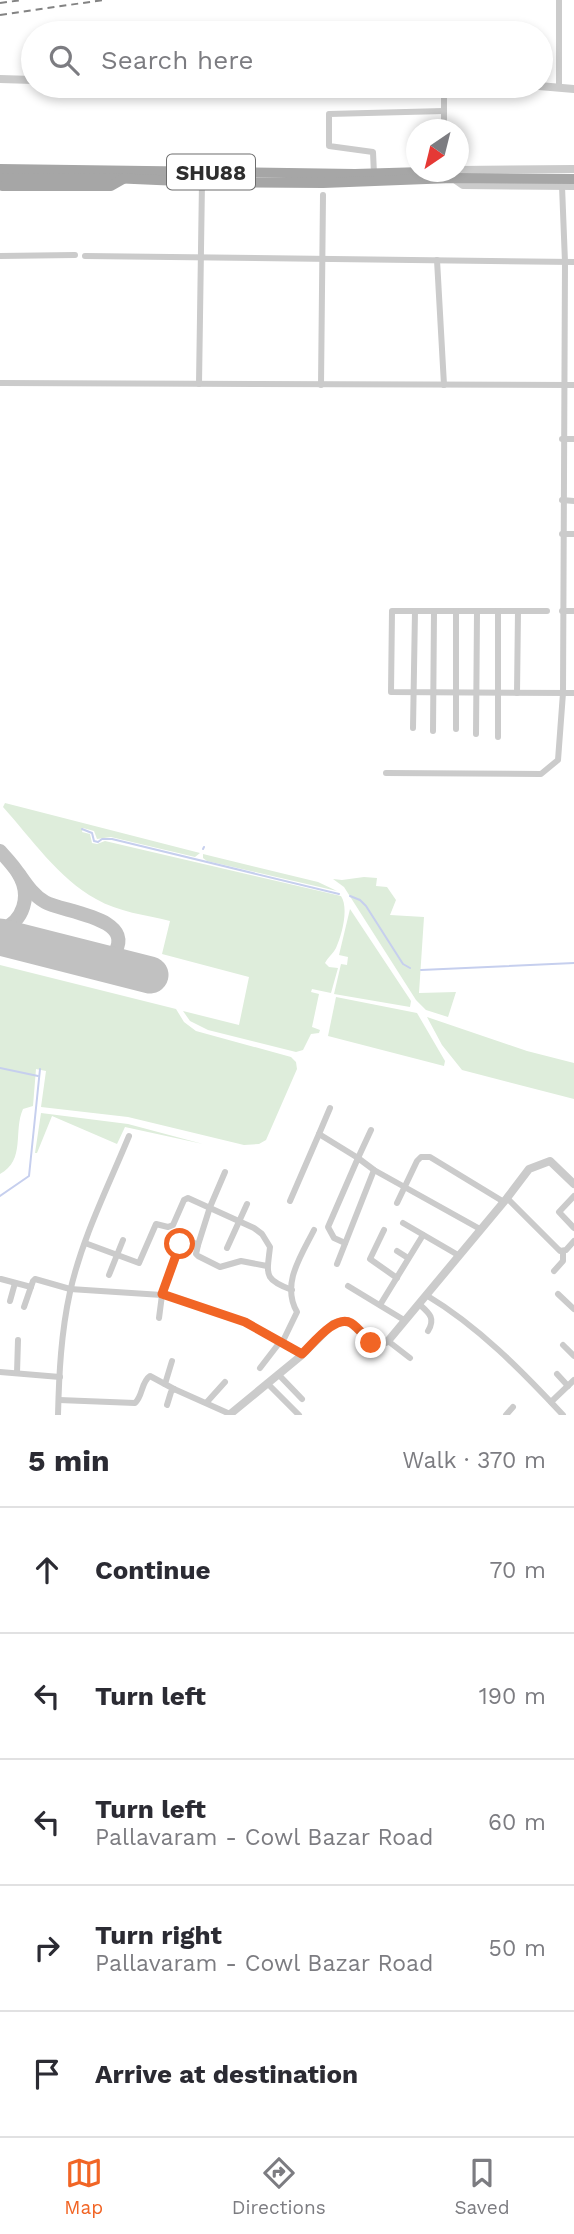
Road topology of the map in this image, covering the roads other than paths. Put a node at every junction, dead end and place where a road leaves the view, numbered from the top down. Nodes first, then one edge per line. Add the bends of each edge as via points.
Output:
1 (558, 0) edge
2 (0, 79) edge
3 (21, 79) edge
4 (574, 83) edge
5 (553, 86) edge
6 (559, 86) junction
7 (574, 89) edge
8 (444, 98) edge
9 (444, 111) junction
10 (444, 119) edge
11 (0, 169) edge
12 (406, 173) edge
13 (374, 174) junction
14 (574, 174) edge
15 (469, 175) edge
16 (125, 178) junction
17 (406, 178) edge
18 (0, 180) edge
19 (202, 182) junction
20 (462, 182) edge
21 (0, 186) edge
22 (562, 186) junction
23 (574, 186) edge
24 (323, 195) dead end
25 (0, 256) edge
26 (75, 256) dead end
27 (85, 256) dead end
28 (201, 258) junction
29 (324, 260) junction
30 (437, 260) junction
31 (565, 262) junction
32 (574, 262) edge
33 (0, 383) edge
34 (199, 384) junction
35 (321, 384) junction
36 (444, 385) junction
37 (562, 385) junction
38 (574, 385) edge
39 (562, 439) junction
40 (574, 439) edge
41 (562, 500) junction
42 (574, 501) edge
43 (562, 534) junction
44 (574, 534) edge
45 (415, 611) junction
46 (434, 611) junction
47 (498, 611) junction
48 (518, 611) junction
49 (547, 611) dead end
50 (562, 611) junction
51 (574, 611) edge
52 (456, 612) junction
53 (477, 612) junction
54 (413, 692) junction
55 (455, 692) junction
56 (434, 693) junction
57 (477, 693) junction
58 (497, 693) junction
59 (517, 693) junction
60 (563, 693) junction
61 (574, 693) edge
62 (413, 728) dead end
63 (456, 729) dead end
64 (433, 731) dead end
65 (476, 734) dead end
66 (498, 737) dead end
67 (386, 773) dead end
68 (330, 1108) dead end
69 (371, 1130) dead end
70 (319, 1134) junction
71 (129, 1136) dead end
72 (358, 1158) junction
73 (374, 1170) junction
74 (225, 1172) dead end
75 (574, 1184) edge
76 (405, 1186) junction
77 (574, 1196) edge
78 (506, 1200) junction
79 (290, 1201) dead end
80 (397, 1203) dead end
81 (247, 1204) dead end
82 (210, 1207) junction
83 (239, 1222) junction
84 (403, 1223) dead end
85 (574, 1228) edge
86 (480, 1229) junction
87 (314, 1230) dead end
88 (384, 1230) dead end
89 (423, 1235) junction
90 (123, 1240) dead end
91 (574, 1241) edge
92 (85, 1243) junction
93 (345, 1243) junction
94 (198, 1245) junction
95 (227, 1248) dead end
96 (397, 1251) dead end
97 (563, 1252) junction
98 (458, 1255) junction
99 (117, 1256) junction
100 (408, 1258) junction
101 (337, 1264) dead end
102 (267, 1266) junction
103 (554, 1271) dead end
104 (109, 1275) dead end
105 (397, 1278) junction
106 (1, 1279) edge
107 (15, 1283) junction
108 (348, 1286) dead end
109 (31, 1287) junction
110 (71, 1289) junction
111 (292, 1290) junction
112 (162, 1294) junction
113 (558, 1294) dead end
114 (426, 1295) junction
115 (9, 1301) dead end
116 (419, 1304) junction
117 (380, 1305) junction
118 (24, 1307) dead end
119 (574, 1309) edge
120 (159, 1318) dead end
121 (404, 1320) junction
122 (428, 1331) dead end
123 (18, 1340) dead end
124 (388, 1340) junction
125 (281, 1342) junction
126 (563, 1345) dead end
127 (302, 1354) junction
128 (574, 1356) edge
129 (410, 1358) dead end
130 (172, 1361) dead end
131 (260, 1368) dead end
132 (0, 1372) edge
133 (17, 1373) junction
134 (278, 1374) junction
135 (557, 1374) dead end
136 (60, 1377) junction
137 (574, 1380) edge
138 (225, 1382) dead end
139 (267, 1383) junction
140 (165, 1384) junction
141 (568, 1386) junction
142 (174, 1389) junction
143 (302, 1399) dead end
144 (59, 1400) junction
145 (207, 1402) junction
146 (167, 1405) dead end
147 (553, 1405) junction
148 (513, 1407) dead end
149 (239, 1408) junction
150 (58, 1415) edge
151 (230, 1415) edge
152 (246, 1415) edge
153 (299, 1415) edge
154 (506, 1415) edge
155 (547, 1415) edge
156 (563, 1415) edge

1 - 6 street
2 - 3 street
4 - 6 street
5 - 6 street
6 - 7 street
8 - 9 street
9 - 10 street
9 - 13 street via 329,114 329,146 373,152
11 - 13 main road, SHU88
12 - 13 main road, SHU88
14 - 15 main road, SHU88
16 - 18 main road, SHU88
16 - 19 main road, SHU88
16 - 21 main road via 111,186
17 - 19 main road, SHU88
19 - 28 street
20 - 22 street
22 - 23 street
22 - 31 street
24 - 29 street
25 - 26 street
27 - 28 street
28 - 29 street
28 - 34 street
29 - 30 street
29 - 35 street
30 - 31 street
30 - 36 street
31 - 32 street
31 - 37 street
33 - 34 street
34 - 35 street
35 - 36 street
36 - 37 street
37 - 38 street
37 - 39 street
39 - 40 street
39 - 41 street
41 - 42 street
41 - 43 street
43 - 44 street
43 - 50 street
45 - 46 street
45 - 54 street
45 - 54 street via 392,611 391,692
46 - 52 street
46 - 56 street
47 - 48 street
47 - 53 street
47 - 58 street
48 - 49 street
48 - 59 street
50 - 51 street
50 - 60 street
52 - 53 street
52 - 55 street
53 - 57 street
54 - 56 street
54 - 62 street
55 - 56 street
55 - 57 street
55 - 63 street
56 - 64 street
57 - 58 street
57 - 65 street
58 - 59 street
58 - 66 street
59 - 60 street
60 - 61 street
60 - 67 street via 558,760 541,774
68 - 70 street
69 - 72 street
70 - 72 street
70 - 79 street
71 - 92 street
72 - 73 street
72 - 93 street via 328,1227 334,1238
73 - 76 street
73 - 93 street
74 - 82 street
75 - 78 street via 550,1161 544,1162 529,1169
76 - 78 street via 417,1161 430,1157
76 - 80 street
76 - 86 street
77 - 85 street via 559,1212
78 - 86 street
78 - 97 street
81 - 83 street
82 - 83 street
82 - 94 street
82 - 99 street via 186,1198 173,1225 156,1224 139,1263
83 - 95 street
83 - 102 street via 262,1234 268,1243
84 - 89 street
86 - 98 street
87 - 111 street via 292,1276
88 - 105 street via 370,1259
89 - 98 street
89 - 100 street
90 - 99 street
91 - 97 street
92 - 99 street
92 - 110 street
93 - 101 street
94 - 102 street via 198,1256 220,1267 241,1261
94 - 112 street via 181,1242
96 - 100 street
97 - 103 street via 563,1261
98 - 114 street
99 - 104 street
100 - 105 street
102 - 111 street via 273,1283
105 - 117 street
106 - 107 street
107 - 109 street
107 - 115 street
108 - 117 street
109 - 110 street via 35,1279
109 - 118 street
110 - 112 street
110 - 136 street
111 - 125 street via 291,1303 297,1312
112 - 120 street
112 - 125 street via 245,1322
113 - 119 street
114 - 116 street
114 - 147 street via 463,1318
116 - 121 street
116 - 122 street via 432,1316
117 - 121 street
121 - 124 street
123 - 133 street
124 - 127 street via 375,1346 351,1323 340,1322
124 - 129 street
125 - 127 street
125 - 131 street
126 - 128 street
127 - 134 street
130 - 140 street
132 - 133 street
133 - 136 street
134 - 139 street
134 - 143 street
135 - 141 street
136 - 144 street
137 - 141 street
138 - 145 street
139 - 149 street
139 - 153 street
140 - 142 street
140 - 144 street via 148,1377 135,1403
141 - 147 street
142 - 145 street
142 - 146 street
144 - 150 street
145 - 151 street
147 - 155 street
147 - 156 street
148 - 154 street
149 - 151 street
149 - 152 street

